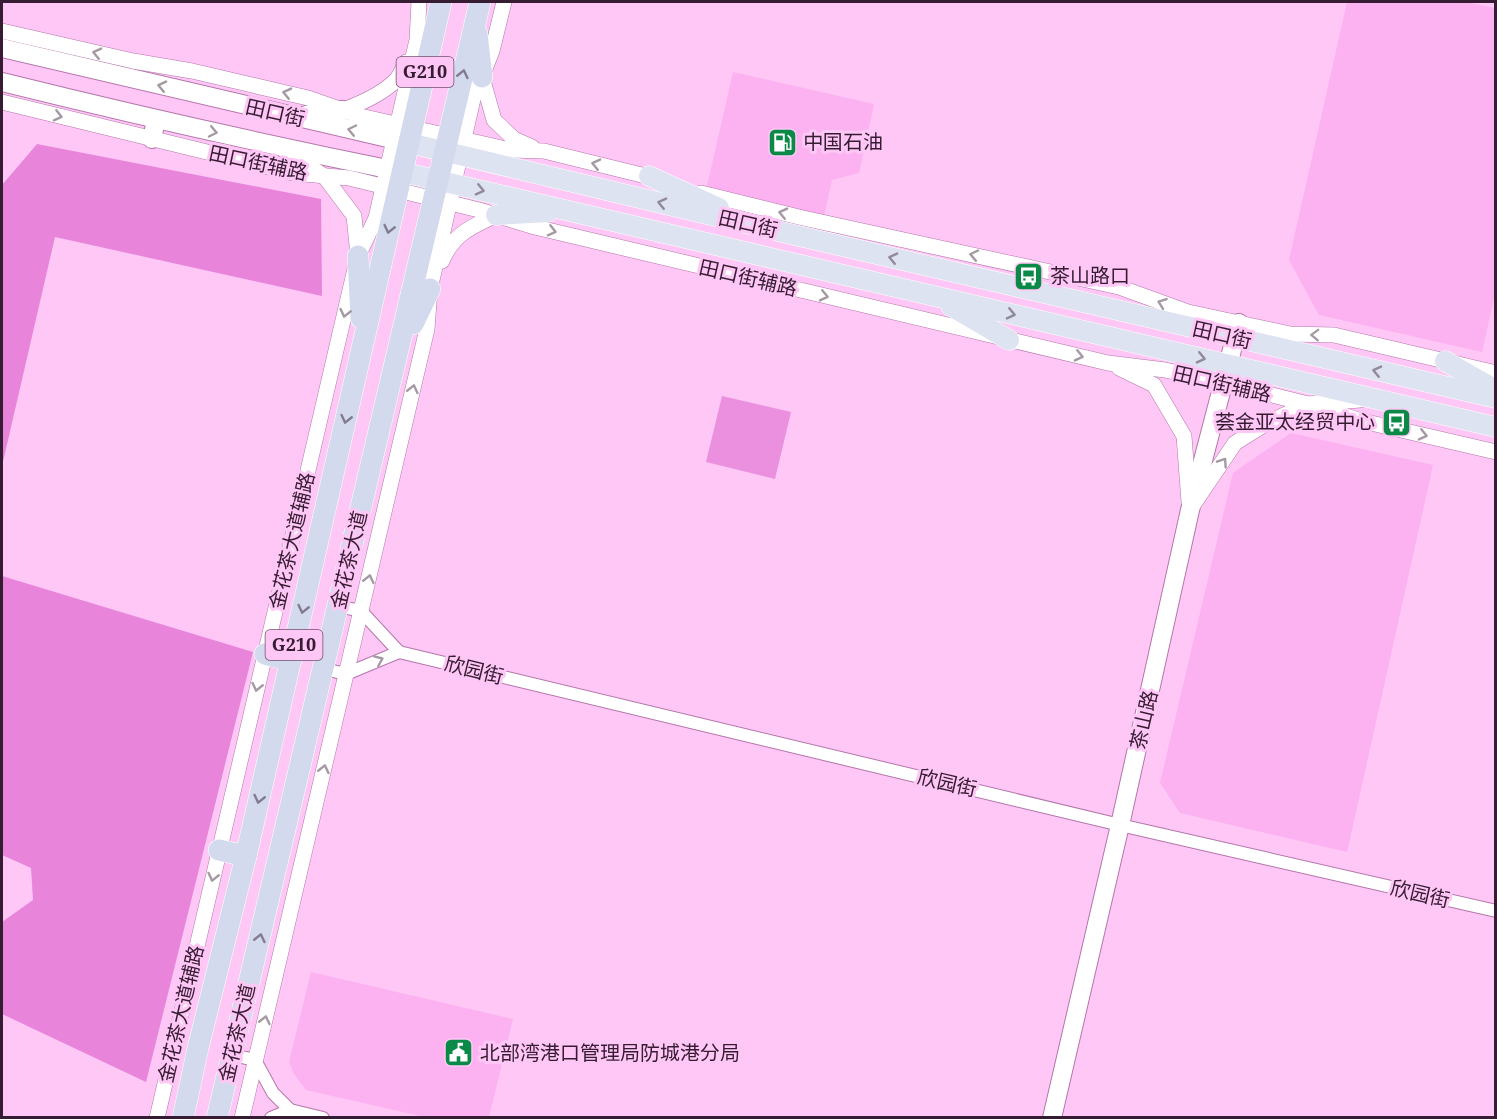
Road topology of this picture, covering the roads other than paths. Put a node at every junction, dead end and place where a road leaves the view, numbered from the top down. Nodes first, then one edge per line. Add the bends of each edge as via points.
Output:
1 (419, 2) edge
2 (441, 2) edge
3 (504, 2) edge
4 (478, 10) edge
5 (417, 40) junction
6 (7, 41) edge
7 (482, 77) junction
8 (2, 82) edge
9 (2, 102) edge
10 (343, 110) junction
11 (286, 116) junction
12 (156, 120) junction
13 (403, 133) junction
14 (153, 139) junction
15 (454, 145) junction
16 (281, 147) junction
17 (543, 151) junction
18 (324, 176) junction
19 (649, 176) junction
20 (393, 179) junction
21 (443, 191) junction
22 (572, 212) junction
23 (496, 215) junction
24 (760, 227) junction
25 (358, 256) junction
26 (430, 289) junction
27 (933, 296) junction
28 (1238, 331) junction
29 (1008, 340) junction
30 (362, 348) junction
31 (1445, 361) junction
32 (1108, 363) junction
33 (394, 366) junction
34 (1496, 373) edge
35 (1227, 374) junction
36 (1496, 390) edge
37 (1372, 398) junction
38 (1496, 399) edge
39 (1308, 404) junction
40 (1496, 427) edge
41 (1496, 452) edge
42 (1190, 510) junction
43 (338, 606) junction
44 (361, 611) junction
45 (399, 652) junction
46 (265, 654) junction
47 (291, 661) junction
48 (324, 669) junction
49 (346, 674) junction
50 (1120, 825) junction
51 (219, 850) junction
52 (246, 856) junction
53 (1496, 911) edge
54 (232, 1055) junction
55 (255, 1060) junction
56 (290, 1110) junction
57 (158, 1114) edge
58 (183, 1117) edge
59 (217, 1118) edge
60 (242, 1118) edge
61 (271, 1118) edge
62 (323, 1118) edge
63 (1052, 1118) edge

1 - 5 street
2 - 13 highway, 金花茶大道 / G210
3 - 7 street
4 - 7 highway
15 -> 4 highway, 金花茶大道 / G210
5 - 10 street via 398,78 379,93
5 - 13 street
10 -> 6 street via 192,71
11 -> 6 main road, 田口街
7 - 15 street
7 - 17 street via 494,120 514,139
8 - 12 main road, 田口街
9 -> 14 street, 田口街辅路
10 - 11 main road
10 - 13 street
13 -> 11 main road, 田口街
12 - 14 main road
12 -> 16 main road, 田口街
13 - 15 main road, 田口街
13 - 20 highway, 金花茶大道 / G210
14 - 18 street, 田口街辅路 via 293,173
15 - 17 street
15 - 21 highway, 金花茶大道 / G210
24 -> 15 main road, 田口街
16 - 18 street
16 - 20 main road, 田口街
19 -> 17 street
18 - 20 street, 田口街辅路
18 - 25 street via 354,216
19 - 24 main road
28 -> 19 street via 1119,287 791,215
20 - 21 main road, 田口街
20 - 25 street, 金花茶大道辅路
20 -> 30 highway, 金花茶大道 / G210
21 -> 22 main road, 田口街
21 - 23 street, 田口街辅路
21 - 26 street
21 - 33 highway, 金花茶大道 / G210
22 - 23 main road
22 - 27 main road, 田口街
23 - 26 street via 464,230 449,245
23 -> 29 street, 田口街辅路
28 -> 24 main road, 田口街
25 - 30 highway
25 -> 46 street, 金花茶大道辅路
26 - 33 highway
44 -> 26 street via 427,329
27 - 29 main road
27 -> 35 main road, 田口街
31 -> 28 street via 1334,335
28 - 35 main road, 茶山路
38 -> 28 main road, 田口街
29 -> 32 street, 田口街辅路
30 -> 47 highway, 金花茶大道 / G210
31 - 34 street
31 - 36 main road
32 - 35 street, 田口街辅路
32 - 42 street via 1154,385 1184,436
33 - 43 highway, 金花茶大道 / G210
35 - 37 main road, 田口街
35 - 39 street, 田口街辅路
35 - 42 main road, 茶山路
37 - 39 street
37 - 40 main road, 田口街
39 -> 41 street, 田口街辅路 via 1358,420
42 -> 39 street via 1235,444 1267,423
42 - 50 main road, 茶山路
43 - 44 street
43 - 48 highway, 金花茶大道 / G210
44 - 45 street
44 - 49 street
49 -> 45 street
45 - 50 street, 欣园街
46 - 47 highway
46 -> 51 street, 金花茶大道辅路
47 -> 52 highway, 金花茶大道 / G210
48 - 49 street
54 -> 48 highway, 金花茶大道 / G210
55 -> 49 street
50 - 53 street, 欣园街
50 - 63 main road, 茶山路
51 - 52 highway
51 -> 57 street, 金花茶大道辅路
52 - 58 highway, 金花茶大道 / G210
54 - 55 street
54 - 59 highway, 金花茶大道 / G210
55 - 56 street via 273,1093
55 - 60 street
56 - 61 street
56 - 62 street
57 - 58 street

